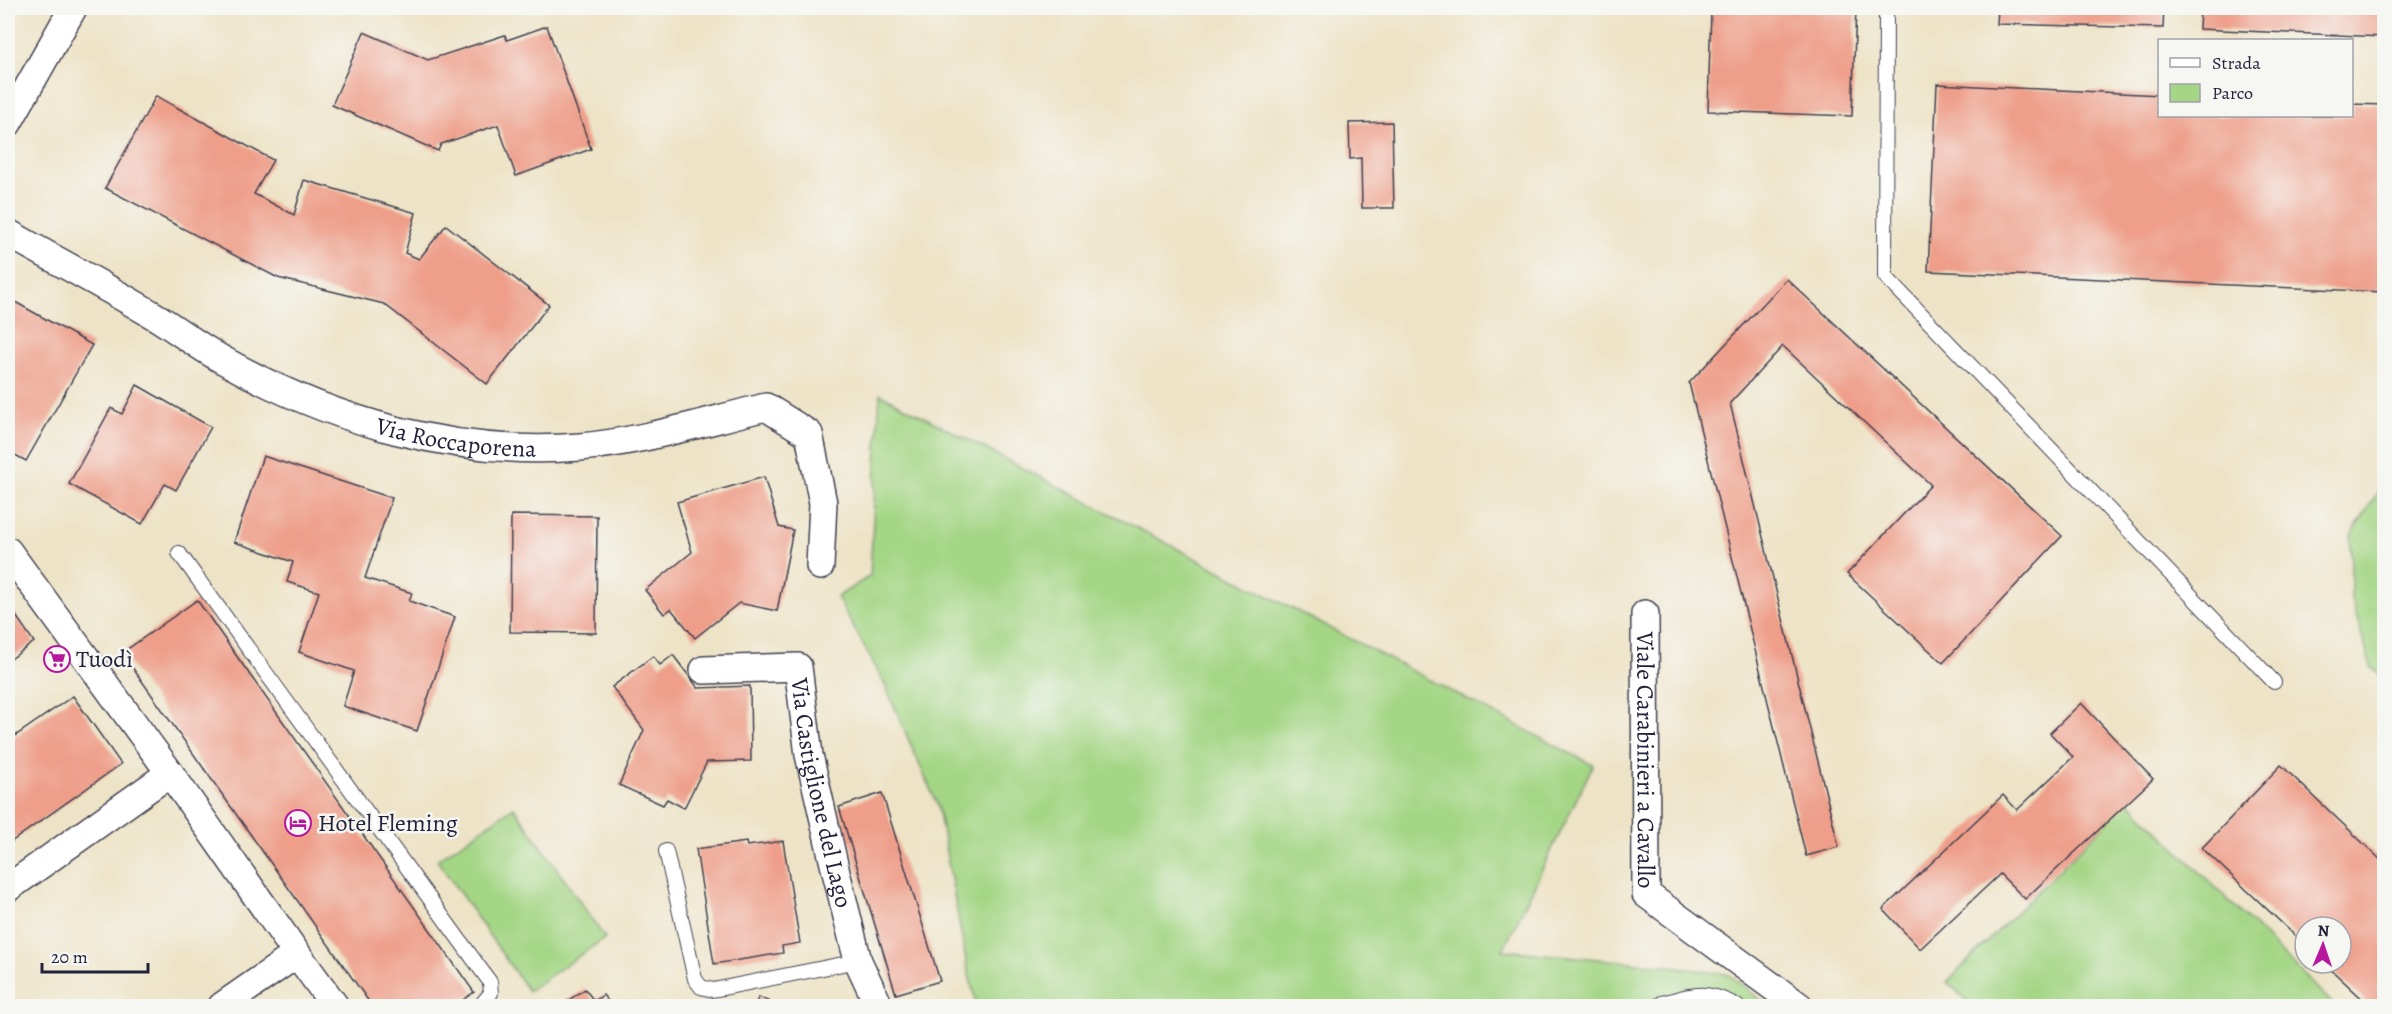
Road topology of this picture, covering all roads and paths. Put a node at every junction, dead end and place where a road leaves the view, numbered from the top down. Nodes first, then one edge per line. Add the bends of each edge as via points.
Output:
1 (73, 8) edge
2 (1886, 8) edge
3 (8, 123) edge
4 (8, 233) edge
5 (8, 551) edge
6 (179, 553) dead end
7 (820, 566) dead end
8 (1645, 614) dead end
9 (704, 670) dead end
10 (2274, 682) dead end
11 (170, 773) junction
12 (666, 851) dead end
13 (8, 888) edge
14 (297, 954) junction
15 (858, 961) junction
16 (222, 1006) edge
17 (335, 1006) edge
18 (480, 1006) edge
19 (879, 1006) edge
20 (1658, 1006) edge
21 (1737, 1006) edge
22 (1799, 1006) edge

1 - 3 street
2 - 10 lane via 1885,276
4 - 7 street, Via Roccaporena via 222,360 342,414 407,434 471,444 580,447 766,407 809,434 823,502
5 - 11 street
6 - 18 lane via 490,982 491,993
8 - 22 street, Viale Carabinieri a Cavallo via 1646,894
9 - 15 street, Via Castiglione del Lago via 798,667 809,755
11 - 13 street
11 - 14 street
12 - 15 lane via 701,987 713,990
14 - 16 street
14 - 17 street
15 - 19 street, Via Castiglione del Lago
20 - 21 lane via 1697,994 1718,996

